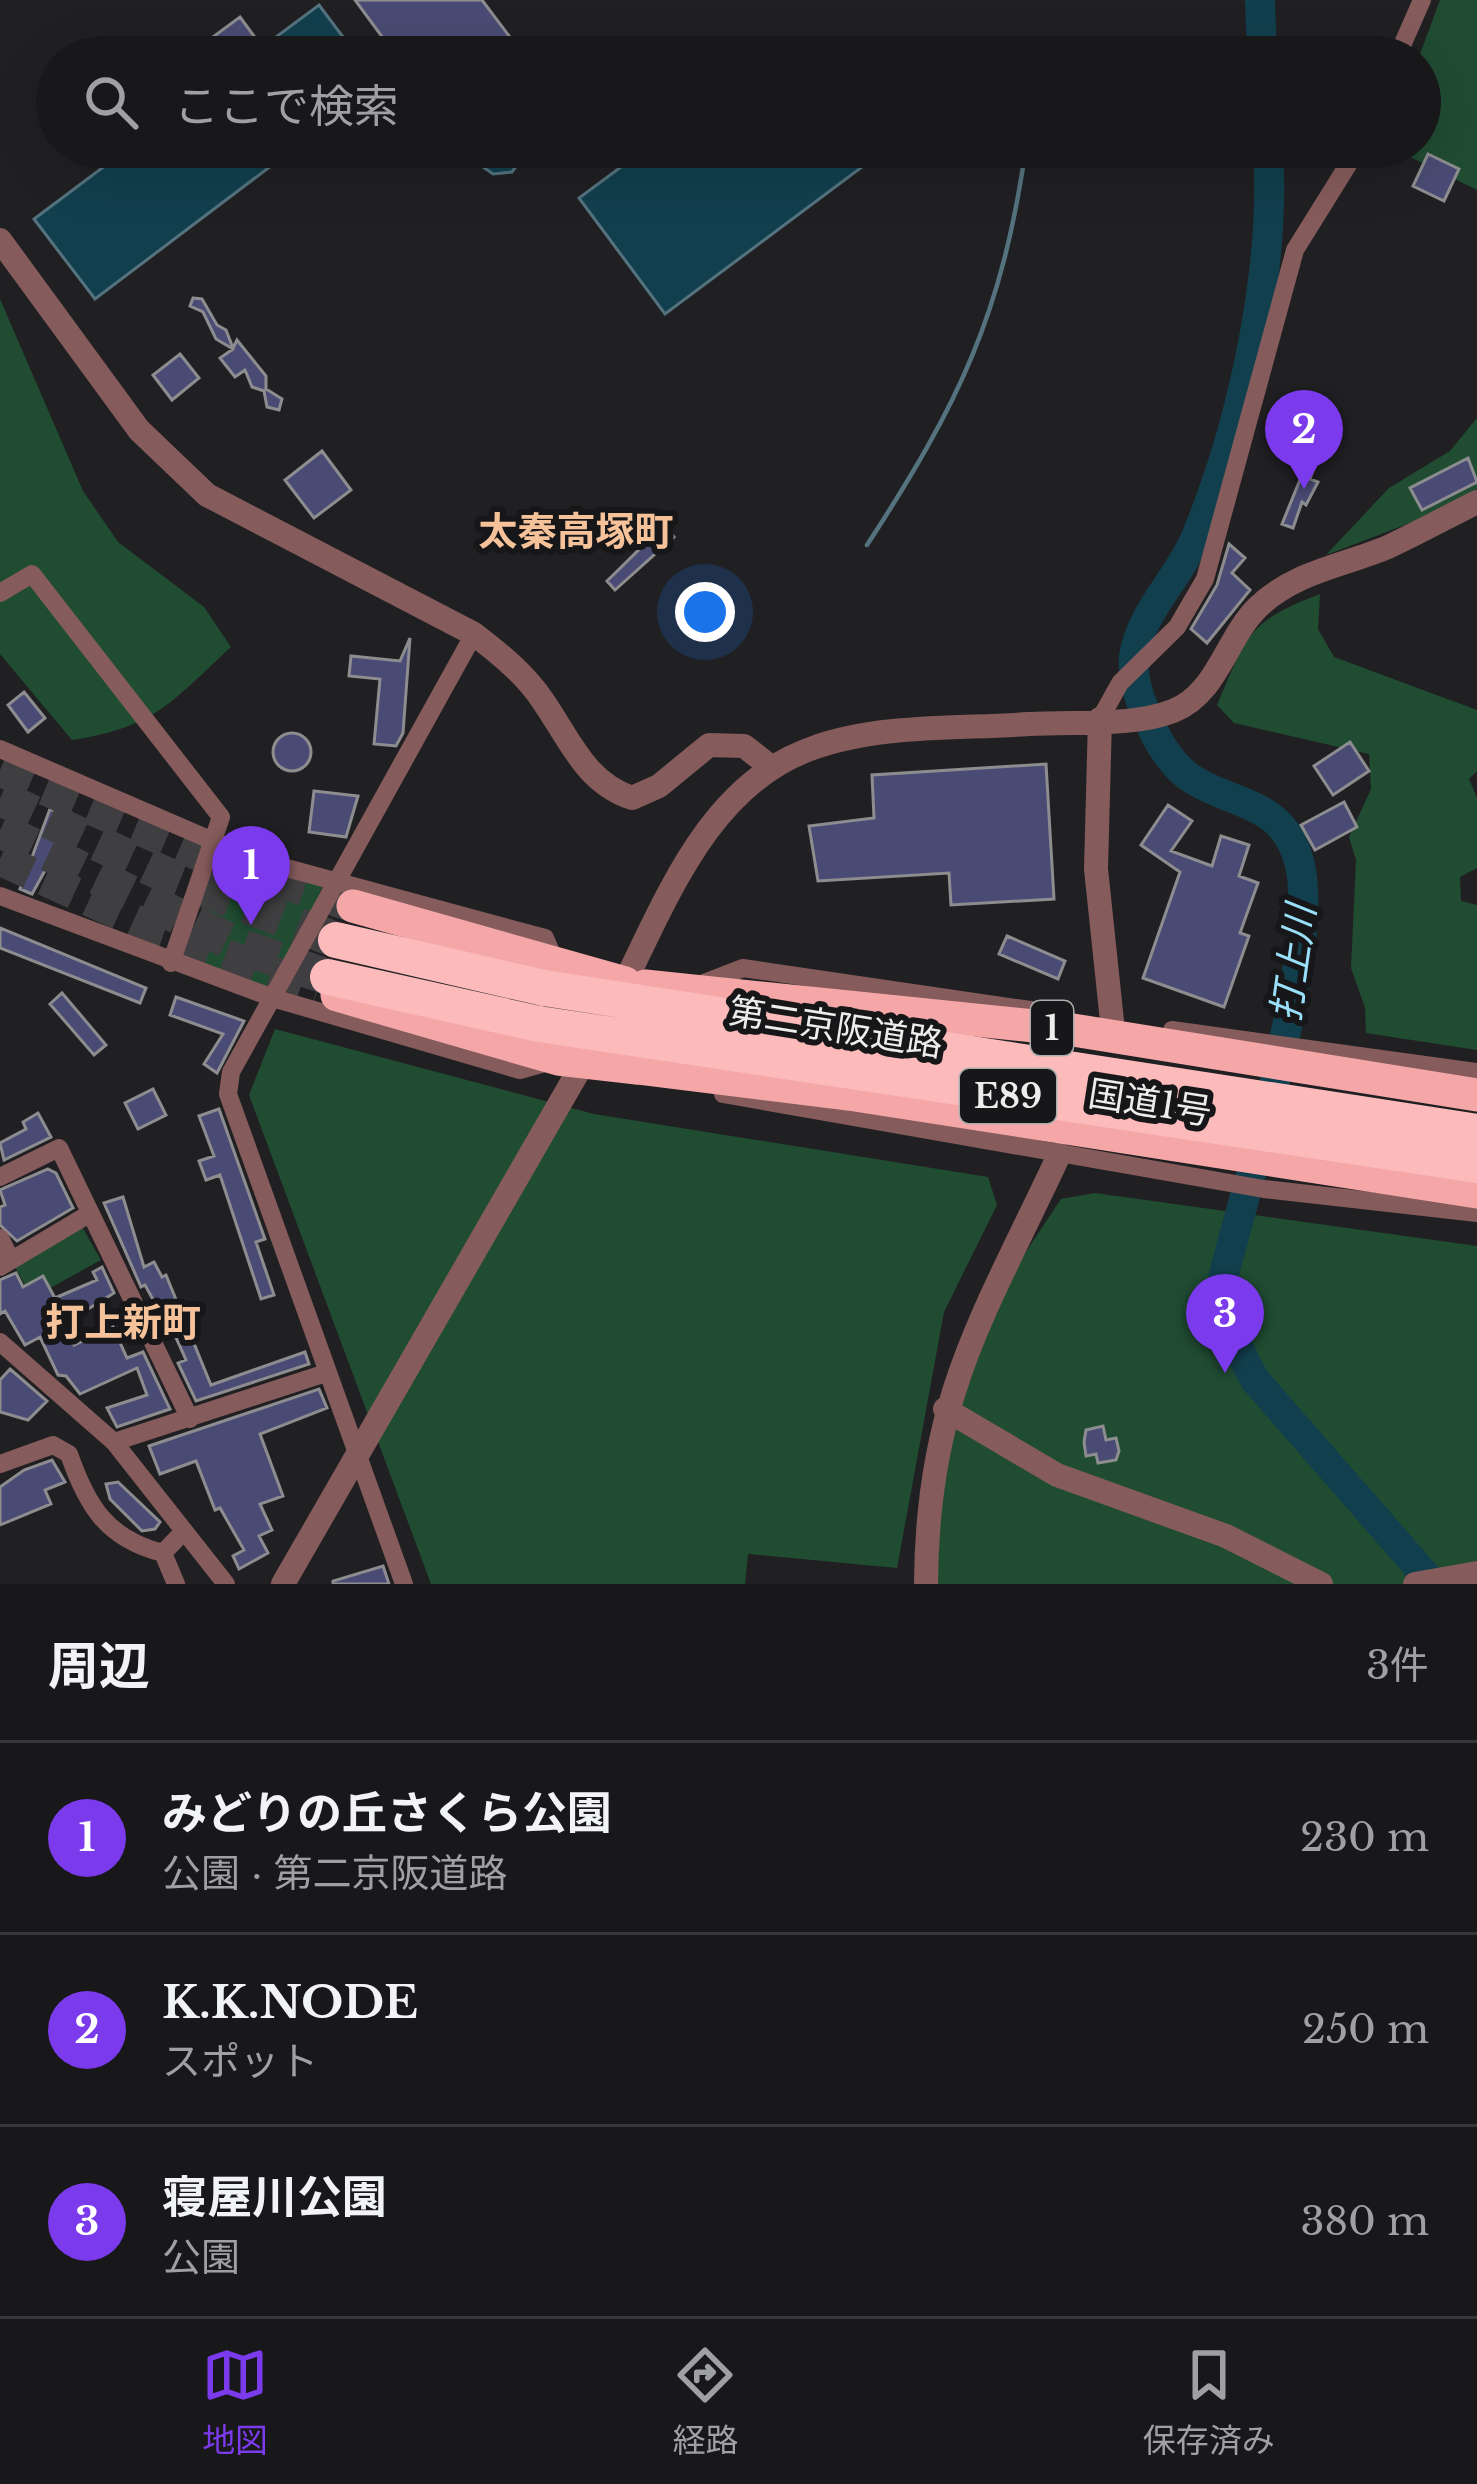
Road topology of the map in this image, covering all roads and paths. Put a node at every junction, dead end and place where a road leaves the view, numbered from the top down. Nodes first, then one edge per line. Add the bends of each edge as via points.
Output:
1 (1421, 0) edge
2 (1406, 36) edge
3 (1346, 168) edge
4 (0, 240) edge
5 (1477, 502) edge
6 (0, 593) edge
7 (474, 634) junction
8 (1100, 719) junction
9 (0, 749) edge
10 (771, 767) junction
11 (211, 840) junction
12 (345, 895) junction
13 (0, 896) edge
14 (335, 940) tunnel mouth
15 (171, 964) junction
16 (323, 983) joint
17 (625, 983) junction
18 (547, 992) junction
19 (684, 992) junction
20 (276, 999) junction
21 (1112, 1022) junction
22 (571, 1061) junction
23 (638, 1068) junction
24 (1477, 1072) edge
25 (1477, 1095) edge
26 (1477, 1132) edge
27 (1059, 1155) junction
28 (1477, 1165) edge
29 (0, 1177) edge
30 (1477, 1192) edge
31 (1477, 1213) edge
32 (88, 1214) junction
33 (0, 1238) edge
34 (5, 1264) edge
35 (0, 1342) edge
36 (326, 1373) junction
37 (945, 1409) junction
38 (190, 1420) junction
39 (114, 1442) junction
40 (357, 1458) junction
41 (0, 1464) edge
42 (184, 1531) junction
43 (163, 1553) junction
44 (1477, 1574) edge
45 (176, 1584) edge
46 (226, 1584) edge
47 (283, 1584) edge
48 (404, 1584) edge
49 (926, 1584) edge
50 (1321, 1584) edge
51 (1415, 1584) edge

1 - 2 street
3 - 8 street via 1295,250 1204,579 1177,627 1120,683
4 - 7 street via 139,430 207,495
5 - 8 street via 1277,590 1241,626 1195,700 1164,714
6 - 11 street via 32,574 221,817
7 - 10 street via 542,698 581,762 608,789 632,797 659,786 709,745 744,746
7 - 12 street
8 - 10 street via 859,736
8 - 21 street via 1096,869
9 - 11 street
10 - 17 street via 714,822
11 - 12 street
11 - 15 street
12 - 18 highway, 国道1号 / 1
12 - 20 street
13 - 15 street
14 - 18 highway, 第二京阪道路 / E89
15 - 20 street
16 - 18 highway, 第二京阪道路 / E89
16 - 22 highway, 国道1号
17 - 18 highway, 国道1号 / 1
17 - 19 highway, 国道1号 / 1, bridge
17 - 22 street
18 - 26 highway, 第二京阪道路 / E89, bridge
18 - 28 highway, 第二京阪道路 / E89, bridge
19 - 21 street via 742,968
19 - 25 highway, 国道1号 / 1, bridge via 1073,1030
20 - 22 street via 520,1070
20 - 36 street via 231,1072 228,1094
21 - 24 street
22 - 23 highway, 国道1号
22 - 40 street
23 - 27 street via 664,1083
23 - 30 highway, 国道1号, bridge
27 - 31 street via 1264,1190
27 - 37 street via 993,1285
29 - 32 street via 59,1148
32 - 34 street
32 - 38 street
33 - 34 street
35 - 39 street
36 - 38 street
36 - 40 street
37 - 49 street
37 - 50 street via 1057,1475 1226,1536
38 - 39 street
39 - 42 street
40 - 47 street
40 - 48 street
41 - 43 street via 53,1445 69,1454 86,1502 133,1546
42 - 43 street
42 - 46 street
43 - 45 street
44 - 51 street

